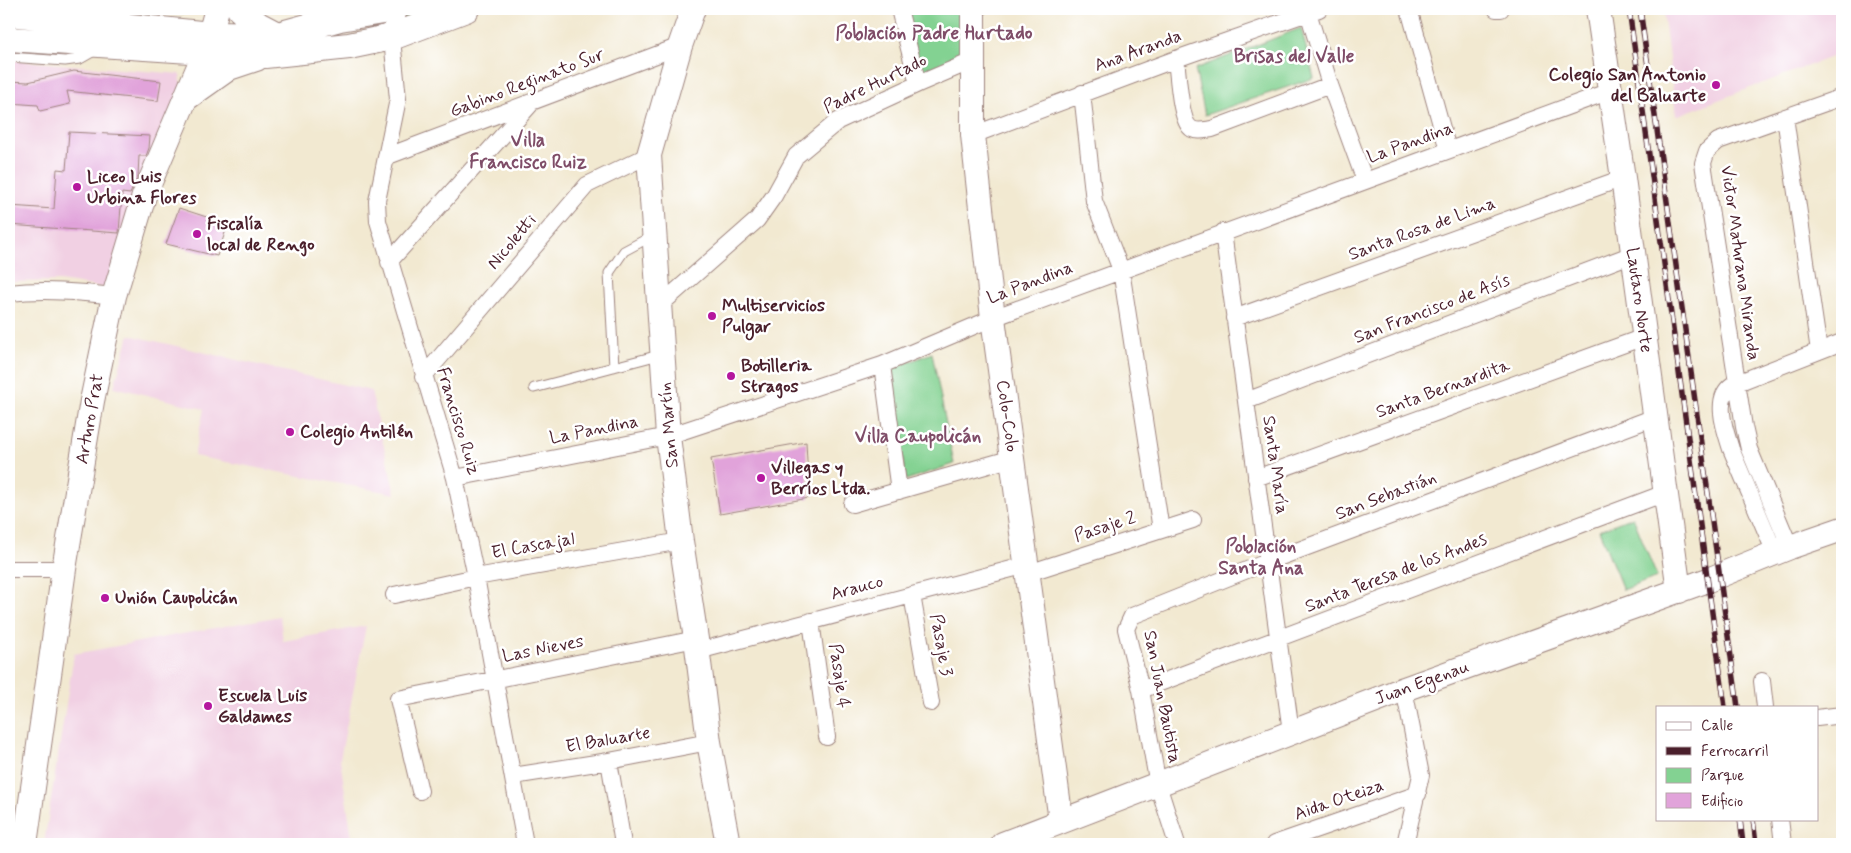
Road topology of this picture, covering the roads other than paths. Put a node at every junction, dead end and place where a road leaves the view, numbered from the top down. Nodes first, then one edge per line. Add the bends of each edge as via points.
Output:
1 (217, 9) edge
2 (240, 9) edge
3 (466, 9) edge
4 (693, 9) edge
5 (899, 9) edge
6 (974, 9) edge
7 (1409, 9) edge
8 (1496, 9) edge
9 (1502, 9) edge
10 (1598, 9) edge
11 (392, 10) edge
12 (1314, 10) edge
13 (9, 14) edge
14 (392, 37) junction
15 (9, 39) edge
16 (208, 43) junction
17 (271, 45) junction
18 (106, 46) junction
19 (680, 46) junction
20 (9, 57) edge
21 (1176, 59) junction
22 (972, 61) junction
23 (918, 84) junction
24 (1330, 85) junction
25 (1610, 91) junction
26 (1082, 93) junction
27 (188, 96) junction
28 (1842, 97) edge
29 (532, 103) junction
30 (1785, 117) junction
31 (972, 135) junction
32 (1448, 150) junction
33 (649, 155) junction
34 (388, 156) junction
35 (1623, 178) junction
36 (1365, 181) junction
37 (1223, 232) junction
38 (654, 235) junction
39 (1633, 254) junction
40 (389, 262) junction
41 (1121, 270) junction
42 (9, 293) edge
43 (114, 296) junction
44 (659, 306) junction
45 (993, 318) junction
46 (1234, 318) junction
47 (1644, 337) junction
48 (1842, 342) edge
49 (1819, 351) junction
50 (663, 354) junction
51 (882, 365) junction
52 (614, 366) junction
53 (423, 377) junction
54 (1738, 382) junction
55 (534, 388) dead end
56 (1246, 401) junction
57 (1655, 417) junction
58 (668, 436) junction
59 (1013, 458) junction
60 (455, 478) junction
61 (1256, 478) junction
62 (899, 491) junction
63 (1665, 492) junction
64 (852, 504) dead end
65 (1193, 520) dead end
66 (1842, 529) edge
67 (1161, 530) junction
68 (681, 541) junction
69 (1782, 550) junction
70 (1267, 562) junction
71 (64, 568) junction
72 (1028, 569) junction
73 (9, 570) edge
74 (476, 577) junction
75 (1679, 590) junction
76 (394, 595) dead end
77 (912, 595) junction
78 (1132, 616) joint
79 (811, 621) junction
80 (1278, 639) junction
81 (697, 645) junction
82 (494, 679) junction
83 (1762, 681) dead end
84 (1141, 690) junction
85 (1404, 690) junction
86 (931, 703) dead end
87 (1766, 706) edge
88 (1842, 715) edge
89 (1818, 718) edge
90 (1290, 732) junction
91 (827, 737) dead end
92 (709, 742) junction
93 (609, 761) junction
94 (513, 776) junction
95 (1158, 785) junction
96 (420, 791) dead end
97 (1418, 794) junction
98 (1780, 820) edge
99 (1061, 821) junction
100 (25, 844) edge
101 (525, 844) edge
102 (623, 844) edge
103 (728, 844) edge
104 (1003, 844) edge
105 (1177, 844) edge
106 (1274, 844) edge
107 (1405, 844) edge
108 (1783, 844) edge

1 - 16 main road, Arturo Prat
2 - 17 main road via 258,25
3 - 14 main road
4 - 19 main road, San Martín
5 - 23 street
6 - 22 main road, Colo-Colo
7 - 32 street
8 - 9 street
10 - 25 main road, Lautaro Norte
11 - 14 street, Francisco Ruiz
11 - 17 main road via 340,18
12 - 21 street, Ana Aranda
12 - 24 street
13 - 16 main road
14 - 17 main road via 349,46
14 - 34 street, Francisco Ruiz via 398,99
15 - 18 main road
16 - 17 main road
16 - 18 main road
16 - 27 main road, Arturo Prat
17 - 27 main road via 229,67
18 - 20 lane via 80,58 64,61
19 - 29 street, Gabino Reginato Sur
19 - 33 main road, San Martín
21 - 24 street via 1184,114 1187,125 1193,130 1212,129
21 - 26 street, Ana Aranda
22 - 23 street, Padre Hurtado
22 - 31 main road, Colo-Colo
23 - 44 street, Padre Hurtado via 838,121 796,156 757,220
24 - 36 street
25 - 32 street, La Pandina
25 - 35 main road, Lautaro Norte
26 - 31 street, Ana Aranda
26 - 41 street via 1094,201
27 - 43 main road, Arturo Prat via 144,196
28 - 30 street
29 - 34 street, Gabino Reginato Sur
29 - 40 street
30 - 49 street
30 - 54 street, Victor Maturana Miranda via 1718,141 1707,151 1703,163
31 - 45 main road, Colo-Colo
32 - 36 street, La Pandina
33 - 38 main road, San Martín
33 - 53 street, Nicoletti via 587,184
34 - 40 street, Francisco Ruiz via 377,202 378,221
35 - 39 main road, Lautaro Norte
35 - 46 street, Santa Rosa de Lima
36 - 37 street, La Pandina
37 - 41 street, La Pandina
37 - 46 street, Santa María
38 - 44 main road, San Martín
38 - 52 lane via 624,252 609,273
39 - 47 main road, Lautaro Norte
39 - 56 street, San Francisco de Asís
40 - 53 street, Francisco Ruiz
41 - 45 street, La Pandina
41 - 67 street
42 - 43 street via 69,291
43 - 71 main road, Arturo Prat via 92,401
44 - 50 main road, San Martín
45 - 51 street, La Pandina
45 - 59 main road, Colo-Colo
46 - 56 street, Santa María
47 - 57 main road, Lautaro Norte
47 - 61 street, Santa Bernardita
48 - 49 street
49 - 54 street
50 - 52 lane
50 - 58 main road, San Martín
51 - 58 street, La Pandina
51 - 62 street
52 - 55 lane
53 - 60 street, Francisco Ruiz
54 - 69 street, Victor Maturana Miranda via 1749,449
56 - 61 street, Santa María
57 - 63 main road, Lautaro Norte
57 - 70 street, San Sebastián
58 - 60 street, La Pandina
58 - 68 main road, San Martín
59 - 62 street
59 - 72 main road, Colo-Colo
60 - 74 street, Francisco Ruiz
61 - 70 street, Santa María
62 - 64 street
63 - 75 main road, Lautaro Norte
63 - 80 street, Santa Teresa de los Andes
65 - 67 street, Pasaje 2
66 - 69 main road, Juan Egenau
67 - 72 street, Pasaje 2
68 - 74 street, El Cascajal
68 - 81 main road, San Martín
69 - 75 main road, Juan Egenau
70 - 78 street, San Sebastián
70 - 80 street, Santa María
71 - 73 street
71 - 100 main road, Arturo Prat
72 - 77 street, Arauco
72 - 99 main road, Colo-Colo
74 - 76 street, El Cascajal
74 - 82 street, Francisco Ruiz
75 - 85 main road, Juan Egenau
77 - 79 street, Arauco
77 - 86 street, Pasaje 3
78 - 84 street, San Juan Bautista via 1126,629
79 - 81 street, Arauco
79 - 91 street, Pasaje 4
80 - 84 street, Santa Teresa de los Andes
80 - 90 street, Santa María
81 - 82 street, Las Nieves
81 - 92 main road, San Martín
82 - 94 street, Francisco Ruiz
82 - 96 street, Las Nieves via 398,699
83 - 87 street
84 - 95 street, San Juan Bautista
85 - 90 main road, Juan Egenau
85 - 97 street via 1420,766
88 - 89 street
90 - 95 main road, Juan Egenau
92 - 93 street, El Baluarte
92 - 103 main road, San Martín
93 - 94 street, El Baluarte
93 - 102 street
94 - 101 street, Francisco Ruiz
95 - 99 main road, Juan Egenau
95 - 105 street, San Juan Bautista
97 - 106 street, Aida Oteiza
97 - 107 street
98 - 108 street
99 - 104 main road, Juan Egenau

